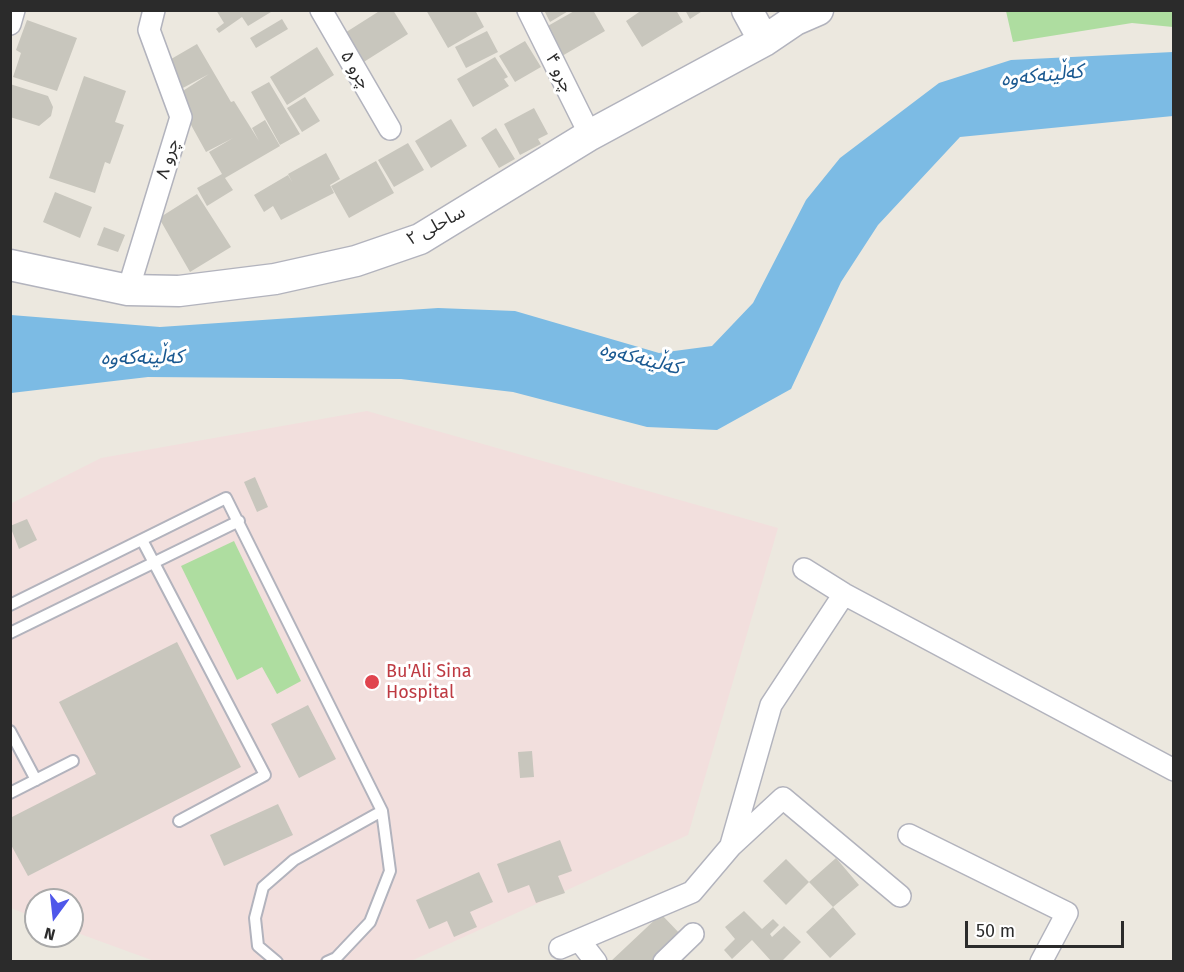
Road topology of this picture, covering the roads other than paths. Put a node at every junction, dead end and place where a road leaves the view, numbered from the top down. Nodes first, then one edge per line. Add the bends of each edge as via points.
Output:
1 (321, 10) edge
2 (528, 10) edge
3 (747, 10) edge
4 (801, 14) edge
5 (151, 20) edge
6 (764, 41) junction
7 (390, 129) dead end
8 (590, 135) junction
9 (10, 265) edge
10 (128, 290) junction
11 (239, 521) junction
12 (142, 540) junction
13 (155, 562) junction
14 (804, 569) dead end
15 (844, 594) junction
16 (10, 605) edge
17 (10, 633) edge
18 (10, 731) edge
19 (73, 761) dead end
20 (1171, 763) edge
21 (36, 780) junction
22 (10, 793) edge
23 (382, 811) junction
24 (179, 821) dead end
25 (909, 835) dead end
26 (731, 846) junction
27 (900, 896) dead end
28 (693, 934) dead end
29 (278, 962) edge
30 (327, 962) edge
31 (597, 962) edge
32 (664, 962) edge
33 (1041, 962) edge

1 - 7 street, چرو ۵
2 - 8 street, چرو ۴
3 - 6 street
4 - 6 street, ساحلی ۲
5 - 10 street, چرو ۸ via 181,117
6 - 8 street, ساحلی ۲
8 - 10 street, ساحلی ۲ via 420,239 356,261 220,287
9 - 10 street, ساحلی ۲
11 - 12 lane via 226,498
11 - 13 lane
11 - 23 lane
12 - 13 lane
12 - 16 lane
13 - 17 lane
13 - 24 lane via 265,774
14 - 15 street
15 - 20 street
15 - 26 street via 771,705
18 - 21 lane
19 - 21 lane
21 - 22 lane
23 - 29 lane via 294,860 263,887 255,918 258,946
23 - 30 lane via 390,871 370,922 336,958
25 - 33 street via 1067,913
26 - 27 street via 783,798
26 - 31 street via 692,892 570,944
28 - 32 street

